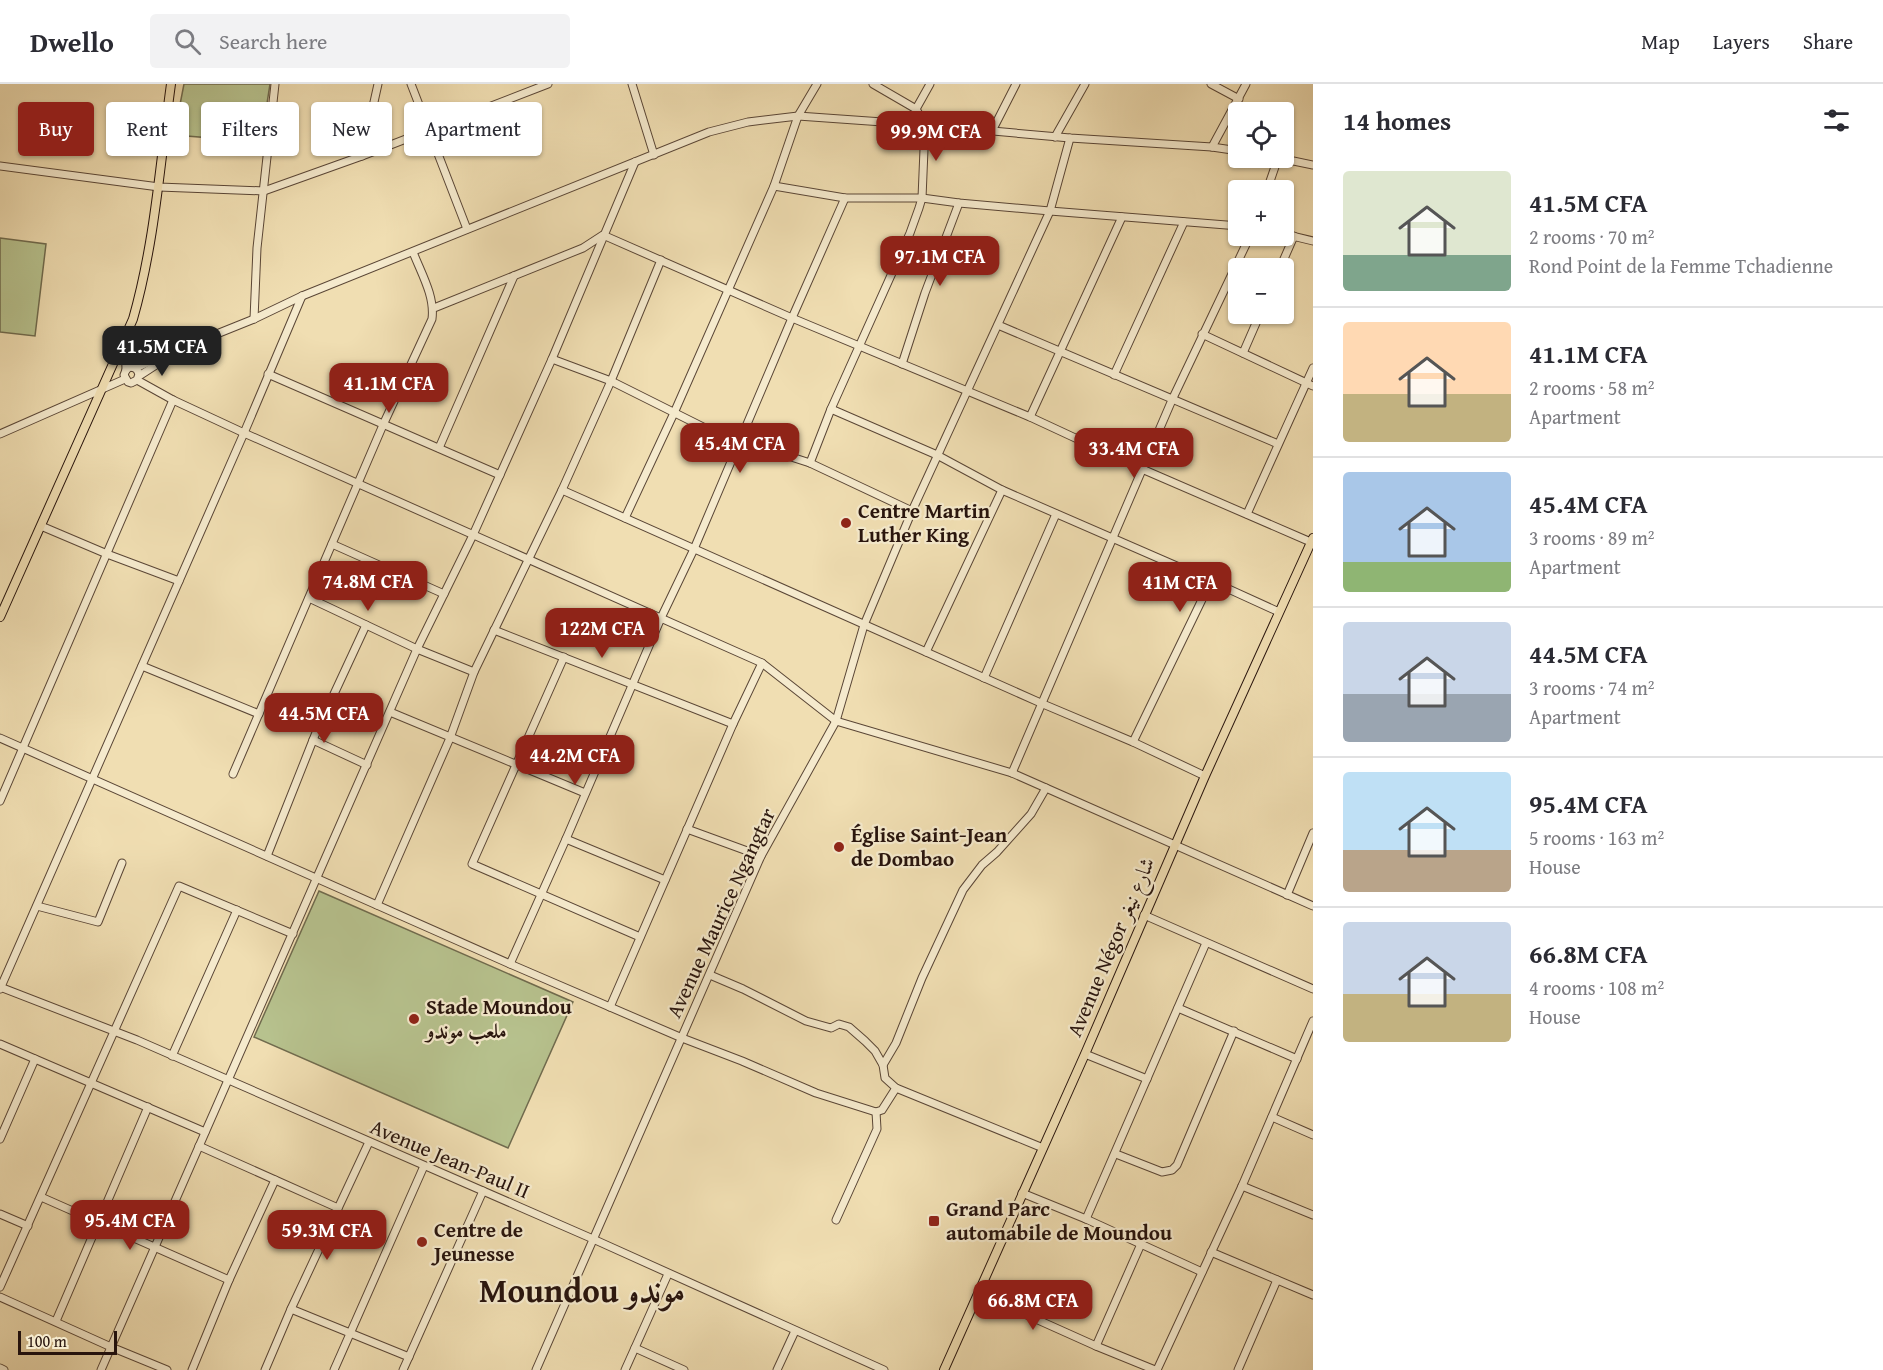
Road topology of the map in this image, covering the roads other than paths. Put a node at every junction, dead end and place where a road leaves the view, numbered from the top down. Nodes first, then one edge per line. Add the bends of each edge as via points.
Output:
1 (171, 84) edge
2 (275, 84) edge
3 (378, 84) edge
4 (411, 84) edge
5 (521, 84) edge
6 (548, 84) edge
7 (632, 84) edge
8 (817, 84) edge
9 (873, 84) edge
10 (930, 84) edge
11 (1016, 84) edge
12 (1085, 84) edge
13 (1211, 84) edge
14 (1246, 84) edge
15 (524, 93) junction
16 (1239, 99) junction
17 (374, 102) edge
18 (418, 102) edge
19 (500, 102) edge
20 (916, 109) junction
21 (798, 116) junction
22 (925, 125) junction
23 (992, 131) junction
24 (1055, 137) junction
25 (1070, 138) junction
26 (1212, 147) junction
27 (1228, 149) edge
28 (654, 155) junction
29 (362, 156) edge
30 (439, 156) edge
31 (1294, 161) edge
32 (635, 162) junction
33 (1313, 165) edge
34 (0, 166) edge
35 (774, 186) junction
36 (159, 187) junction
37 (264, 191) junction
38 (845, 198) junction
39 (922, 198) junction
40 (959, 203) junction
41 (1050, 211) junction
42 (1122, 217) junction
43 (1184, 222) junction
44 (1228, 225) edge
45 (467, 229) junction
46 (603, 236) junction
47 (1294, 236) edge
48 (1313, 241) edge
49 (1245, 246) edge
50 (413, 252) junction
51 (661, 260) junction
52 (514, 276) junction
53 (727, 289) junction
54 (302, 296) junction
55 (434, 308) junction
56 (792, 318) junction
57 (254, 319) junction
58 (1256, 324) edge
59 (998, 325) junction
60 (1202, 334) junction
61 (126, 341) junction
62 (859, 346) junction
63 (1061, 352) junction
64 (1243, 353) junction
65 (552, 358) junction
66 (902, 364) junction
67 (1313, 368) edge
68 (126, 370) junction
69 (137, 373) junction
70 (268, 374) junction
71 (1114, 375) junction
72 (125, 379) junction
73 (611, 381) junction
74 (1310, 384) edge
75 (100, 391) junction
76 (968, 391) junction
77 (173, 400) junction
78 (1172, 400) junction
79 (831, 409) junction
80 (674, 413) junction
81 (1030, 417) junction
82 (383, 424) junction
83 (244, 433) junction
84 (0, 434) edge
85 (741, 440) junction
86 (1278, 444) junction
87 (439, 448) junction
88 (937, 455) junction
89 (810, 463) junction
90 (1142, 469) junction
91 (500, 475) junction
92 (358, 484) junction
93 (562, 490) junction
94 (1002, 490) junction
95 (912, 511) junction
96 (1056, 514) junction
97 (1247, 514) junction
98 (625, 518) junction
99 (41, 526) junction
100 (473, 536) junction
101 (1112, 538) junction
102 (1312, 541) edge
103 (332, 544) junction
104 (694, 549) junction
105 (107, 554) junction
106 (528, 560) junction
107 (1211, 580) junction
108 (179, 581) junction
109 (444, 594) junction
110 (309, 598) junction
111 (1279, 612) junction
112 (0, 617) edge
113 (661, 618) junction
114 (366, 625) junction
115 (864, 625) junction
116 (494, 630) junction
117 (417, 649) junction
118 (927, 652) junction
119 (564, 657) junction
120 (762, 663) junction
121 (142, 666) junction
122 (474, 672) junction
123 (984, 678) junction
124 (632, 683) junction
125 (1043, 704) junction
126 (390, 712) junction
127 (259, 714) junction
128 (836, 721) junction
129 (733, 724) junction
130 (0, 738) edge
131 (450, 738) junction
132 (313, 740) junction
133 (1133, 742) junction
134 (22, 748) junction
135 (368, 765) junction
136 (516, 765) junction
137 (1012, 773) junction
138 (233, 774) dead end
139 (1205, 776) junction
140 (93, 779) junction
141 (1046, 788) junction
142 (585, 793) junction
143 (0, 801) edge
144 (687, 829) junction
145 (1313, 833) edge
146 (566, 839) junction
147 (1175, 845) junction
148 (267, 856) junction
149 (761, 856) junction
150 (122, 862) dead end
151 (318, 879) junction
152 (665, 880) junction
153 (541, 894) junction
154 (1287, 895) junction
155 (377, 905) junction
156 (37, 906) junction
157 (1313, 906) edge
158 (237, 910) junction
159 (1144, 915) junction
160 (293, 934) junction
161 (640, 937) junction
162 (1206, 943) junction
163 (510, 964) junction
164 (710, 975) junction
165 (0, 988) edge
166 (1313, 989) edge
167 (610, 1007) junction
168 (1178, 1008) junction
169 (1313, 1021) edge
170 (115, 1030) junction
171 (1234, 1031) junction
172 (682, 1038) junction
173 (0, 1044) edge
174 (1085, 1054) junction
175 (172, 1056) junction
176 (35, 1059) junction
177 (1297, 1059) junction
178 (883, 1065) junction
179 (1147, 1078) junction
180 (227, 1080) junction
181 (91, 1083) junction
182 (896, 1088) junction
183 (148, 1107) junction
184 (876, 1112) junction
185 (1272, 1117) junction
186 (205, 1132) junction
187 (1313, 1135) edge
188 (0, 1139) edge
189 (369, 1142) junction
190 (199, 1146) junction
191 (1043, 1148) junction
192 (1116, 1154) junction
193 (424, 1166) junction
194 (275, 1180) junction
195 (1242, 1186) junction
196 (483, 1191) junction
197 (1022, 1193) junction
198 (41, 1197) junction
199 (338, 1208) junction
200 (0, 1214) edge
201 (1313, 1215) edge
202 (1086, 1219) junction
203 (836, 1220) dead end
204 (99, 1222) junction
205 (28, 1226) junction
206 (593, 1239) junction
207 (1141, 1244) junction
208 (154, 1248) junction
209 (1211, 1252) junction
210 (1202, 1272) junction
211 (668, 1274) junction
212 (229, 1280) junction
213 (1277, 1280) junction
214 (0, 1287) edge
215 (980, 1294) junction
216 (1313, 1295) edge
217 (0, 1297) edge
218 (291, 1309) junction
219 (56, 1321) junction
220 (795, 1331) junction
221 (349, 1334) junction
222 (1096, 1346) junction
223 (111, 1347) junction
224 (635, 1348) junction
225 (409, 1357) junction
226 (101, 1370) edge
227 (167, 1370) edge
228 (192, 1370) edge
229 (266, 1370) edge
230 (334, 1370) edge
231 (403, 1370) edge
232 (536, 1370) edge
233 (625, 1370) edge
234 (684, 1370) edge
235 (777, 1370) edge
236 (884, 1370) edge
237 (944, 1370) edge
238 (1156, 1370) edge
239 (1238, 1370) edge

1 - 36 main road
2 - 37 street
3 - 17 street
4 - 18 street
5 - 15 street
6 - 15 street
7 - 28 street
8 - 21 street
9 - 20 street
10 - 20 street
11 - 23 street
12 - 24 street
13 - 16 street
14 - 16 street
15 - 19 street
16 - 26 street
20 - 22 street
21 - 22 street
21 - 28 street via 731,126
21 - 35 street
22 - 23 street
22 - 39 street
23 - 24 street
24 - 25 street
25 - 26 street
25 - 41 street, Avenue Maurice Ngangtar
26 - 27 street
28 - 32 street
29 - 37 street
30 - 45 street
31 - 33 street
32 - 45 street
32 - 46 street
34 - 36 street
35 - 38 street
35 - 53 street
36 - 37 street
36 - 61 main road via 142,286
37 - 57 street
38 - 39 street
38 - 56 street
39 - 40 street
39 - 62 street
40 - 41 street
40 - 66 street
41 - 42 street
41 - 59 street, Avenue Maurice Ngangtar
42 - 43 street
42 - 63 street
43 - 44 street
43 - 71 street
45 - 50 street
46 - 51 street
46 - 52 street
46 - 65 street
47 - 48 street
49 - 60 street
50 - 54 street
50 - 55 street
51 - 53 street
51 - 73 street
52 - 55 street
52 - 87 street
53 - 56 street
53 - 80 street
54 - 57 street
54 - 70 street
55 - 82 street
56 - 62 street
56 - 85 street
57 - 69 street via 162,357
58 - 64 street
59 - 63 street
59 - 76 street, Avenue Maurice Ngangtar
60 - 64 street
60 - 78 street
61 - 68 street
61 - 69 street
61 - 75 main road
62 - 66 street
62 - 79 street
63 - 71 street
63 - 81 street
64 - 74 street
65 - 73 street
65 - 91 street
66 - 76 street
67 - 74 street
68 - 69 street
68 - 72 street
69 - 72 street via 131,383
69 - 77 street
70 - 82 street
70 - 83 street
71 - 78 street
72 - 75 street
73 - 80 street
73 - 93 street
74 - 86 street
75 - 84 street
75 - 99 main road
76 - 81 street
76 - 88 street, Avenue Maurice Ngangtar
77 - 83 street
77 - 105 street
78 - 86 street
78 - 90 street
79 - 88 street
79 - 89 street
80 - 85 street
80 - 98 street
81 - 90 street
82 - 87 street
82 - 92 street
83 - 92 street
83 - 108 street
85 - 89 street
85 - 104 street
86 - 97 street
87 - 91 street
88 - 94 street
88 - 95 street, Avenue Maurice Ngangtar
89 - 95 street
90 - 97 street
90 - 101 street
91 - 100 street
92 - 100 street
92 - 103 street
93 - 98 street
93 - 106 street
94 - 96 street
94 - 118 street
95 - 115 street, Avenue Maurice Ngangtar
96 - 101 street
96 - 123 street
97 - 102 street
98 - 104 street
99 - 105 street
99 - 112 main road
100 - 106 street
100 - 109 street
101 - 107 street
101 - 125 street
102 - 111 main road, Avenue Négor شارع نيغر
103 - 109 street
103 - 110 street
104 - 113 street
104 - 115 street
105 - 108 street
105 - 134 street
106 - 113 street
106 - 116 street
107 - 111 street
107 - 133 street
108 - 121 street
109 - 117 street
110 - 114 street
110 - 127 street
111 - 139 main road, Avenue Négor شارع نيغر
113 - 120 street
113 - 124 street
114 - 117 street
114 - 132 street
115 - 118 street
115 - 128 street, Avenue Maurice Ngangtar
116 - 119 street
116 - 122 street
117 - 122 street
117 - 126 street
118 - 123 street
119 - 124 street
119 - 136 street
120 - 128 street
120 - 129 street
121 - 127 street
121 - 140 street
122 - 131 street
123 - 125 street
124 - 129 street
124 - 142 street
125 - 133 street
125 - 137 street
126 - 131 street
126 - 135 street
127 - 138 street
128 - 137 street
128 - 149 street, Avenue Maurice Ngangtar
129 - 144 street
130 - 134 street
131 - 136 street
131 - 155 street
132 - 135 street
132 - 148 street
133 - 139 street
134 - 140 street
134 - 143 street
135 - 151 street
136 - 142 street
136 - 153 street via 472,864
137 - 141 street
139 - 147 main road, Avenue Négor شارع نيغر
140 - 148 street
140 - 156 street
141 - 147 street
141 - 178 street via 1031,814 963,890
142 - 146 street
144 - 149 street
144 - 152 street
145 - 154 street
146 - 152 street
146 - 153 street
147 - 154 street
147 - 159 main road, Avenue Négor شارع نيغر
148 - 151 street
149 - 164 street, Avenue Maurice Ngangtar
150 - 156 street via 98,922
151 - 155 street
151 - 160 street
152 - 161 street
153 - 161 street
153 - 163 street
154 - 157 street
155 - 163 street
156 - 165 street
158 - 160 street
158 - 170 street via 179,886
158 - 175 street
159 - 162 street
159 - 174 main road, Avenue Négor شارع نيغر
160 - 180 street
161 - 167 street
162 - 166 street
162 - 168 street
163 - 167 street
164 - 172 street, Avenue Maurice Ngangtar
164 - 178 street via 806,1021 831,1028 840,1024 849,1027 866,1041
165 - 170 street, Avenue Jean-Paul II
167 - 172 street
168 - 171 street
168 - 179 street
169 - 177 street
170 - 175 street, Avenue Jean-Paul II
170 - 181 street
171 - 177 street
171 - 192 street via 1177,1165 1162,1172
172 - 184 street via 816,1094
172 - 206 street, Avenue Maurice Ngangtar
173 - 176 street
174 - 179 street
174 - 191 main road, Avenue Négor شارع نيغر
175 - 180 street, Avenue Jean-Paul II
176 - 181 street
176 - 188 street
177 - 185 street
178 - 182 street via 885,1078
179 - 192 street
180 - 186 street
180 - 189 street, Avenue Jean-Paul II
181 - 183 street
181 - 198 street
182 - 184 street via 882,1110
182 - 191 street
183 - 186 street
183 - 204 street
184 - 203 street via 877,1129
185 - 187 street
185 - 195 street
186 - 190 street
189 - 193 street, Avenue Jean-Paul II
189 - 199 street
190 - 194 street
190 - 208 street
191 - 197 main road, Avenue Négor شارع نيغر
192 - 202 street
193 - 196 street, Avenue Jean-Paul II
193 - 221 street
194 - 199 street
194 - 212 street
195 - 201 street
195 - 209 street
196 - 206 street, Avenue Jean-Paul II
196 - 225 street
197 - 202 street
197 - 215 main road, Avenue Négor شارع نيغر
198 - 204 street
198 - 205 street
199 - 218 street
200 - 205 street
202 - 207 street
204 - 208 street
204 - 219 street
205 - 214 street
206 - 211 street, Avenue Jean-Paul II
206 - 232 street, Avenue Maurice Ngangtar
207 - 210 street
207 - 222 street
208 - 212 street
208 - 223 street
209 - 210 street
209 - 213 street
210 - 238 street
211 - 220 street, Avenue Jean-Paul II
211 - 224 street
212 - 228 street
213 - 216 street
213 - 239 street
215 - 222 street
215 - 237 main road, Avenue Négor شارع نيغر
217 - 219 street
218 - 221 street
218 - 229 street
219 - 223 street
220 - 235 street
220 - 236 street, Avenue Jean-Paul II
221 - 225 street
221 - 230 street
222 - 238 street
223 - 226 street
223 - 227 street
224 - 233 street
224 - 234 street
225 - 231 street

